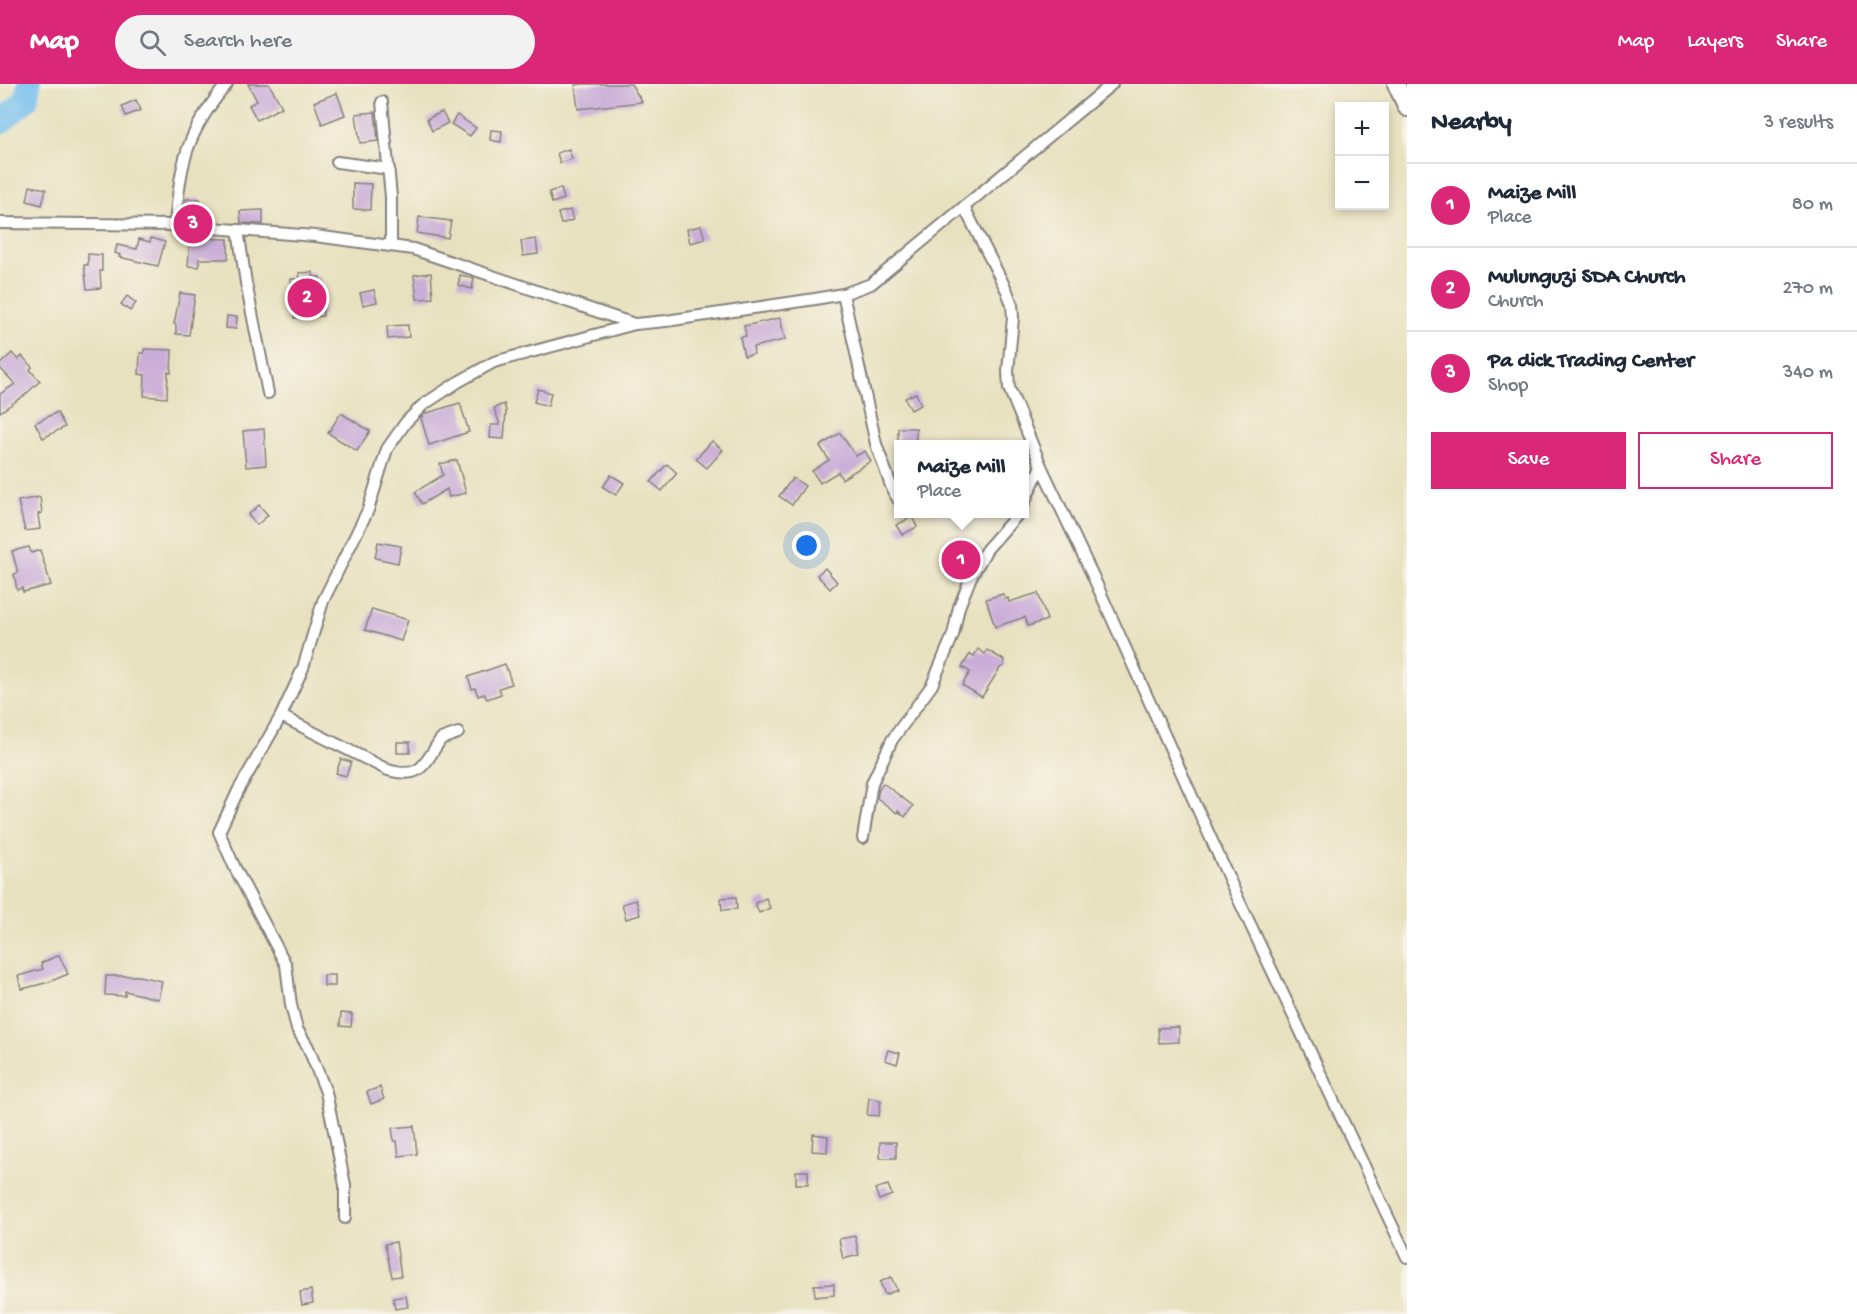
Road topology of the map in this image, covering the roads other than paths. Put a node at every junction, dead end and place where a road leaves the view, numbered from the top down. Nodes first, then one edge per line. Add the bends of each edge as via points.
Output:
1 (227, 84) edge
2 (1112, 84) edge
3 (1396, 84) edge
4 (382, 102) dead end
5 (1407, 108) edge
6 (337, 162) dead end
7 (389, 169) junction
8 (964, 207) junction
9 (0, 223) edge
10 (175, 225) junction
11 (238, 230) junction
12 (391, 246) junction
13 (843, 294) junction
14 (635, 324) junction
15 (268, 393) dead end
16 (1041, 466) junction
17 (894, 491) edge
18 (1029, 492) edge
19 (1014, 518) edge
20 (281, 716) junction
21 (458, 733) dead end
22 (863, 838) dead end
23 (345, 1218) dead end
24 (1407, 1257) edge

1 - 10 street via 211,103 186,148
2 - 8 street
3 - 5 main road
4 - 7 street
6 - 7 street
7 - 12 street
8 - 13 street via 871,284
8 - 16 street via 1012,305 1010,388
9 - 10 street
10 - 11 street
11 - 12 street
11 - 15 street
12 - 14 street via 413,249
13 - 14 street
13 - 17 street via 876,444
14 - 20 street via 494,362 423,405 406,422 387,448 368,510 323,601 303,668
16 - 18 street
16 - 24 street
19 - 22 street via 987,549 971,577 932,685 892,740 872,783
20 - 21 street via 398,773 419,770 441,739
20 - 23 street via 219,832 285,965 297,1029 326,1092 345,1185

